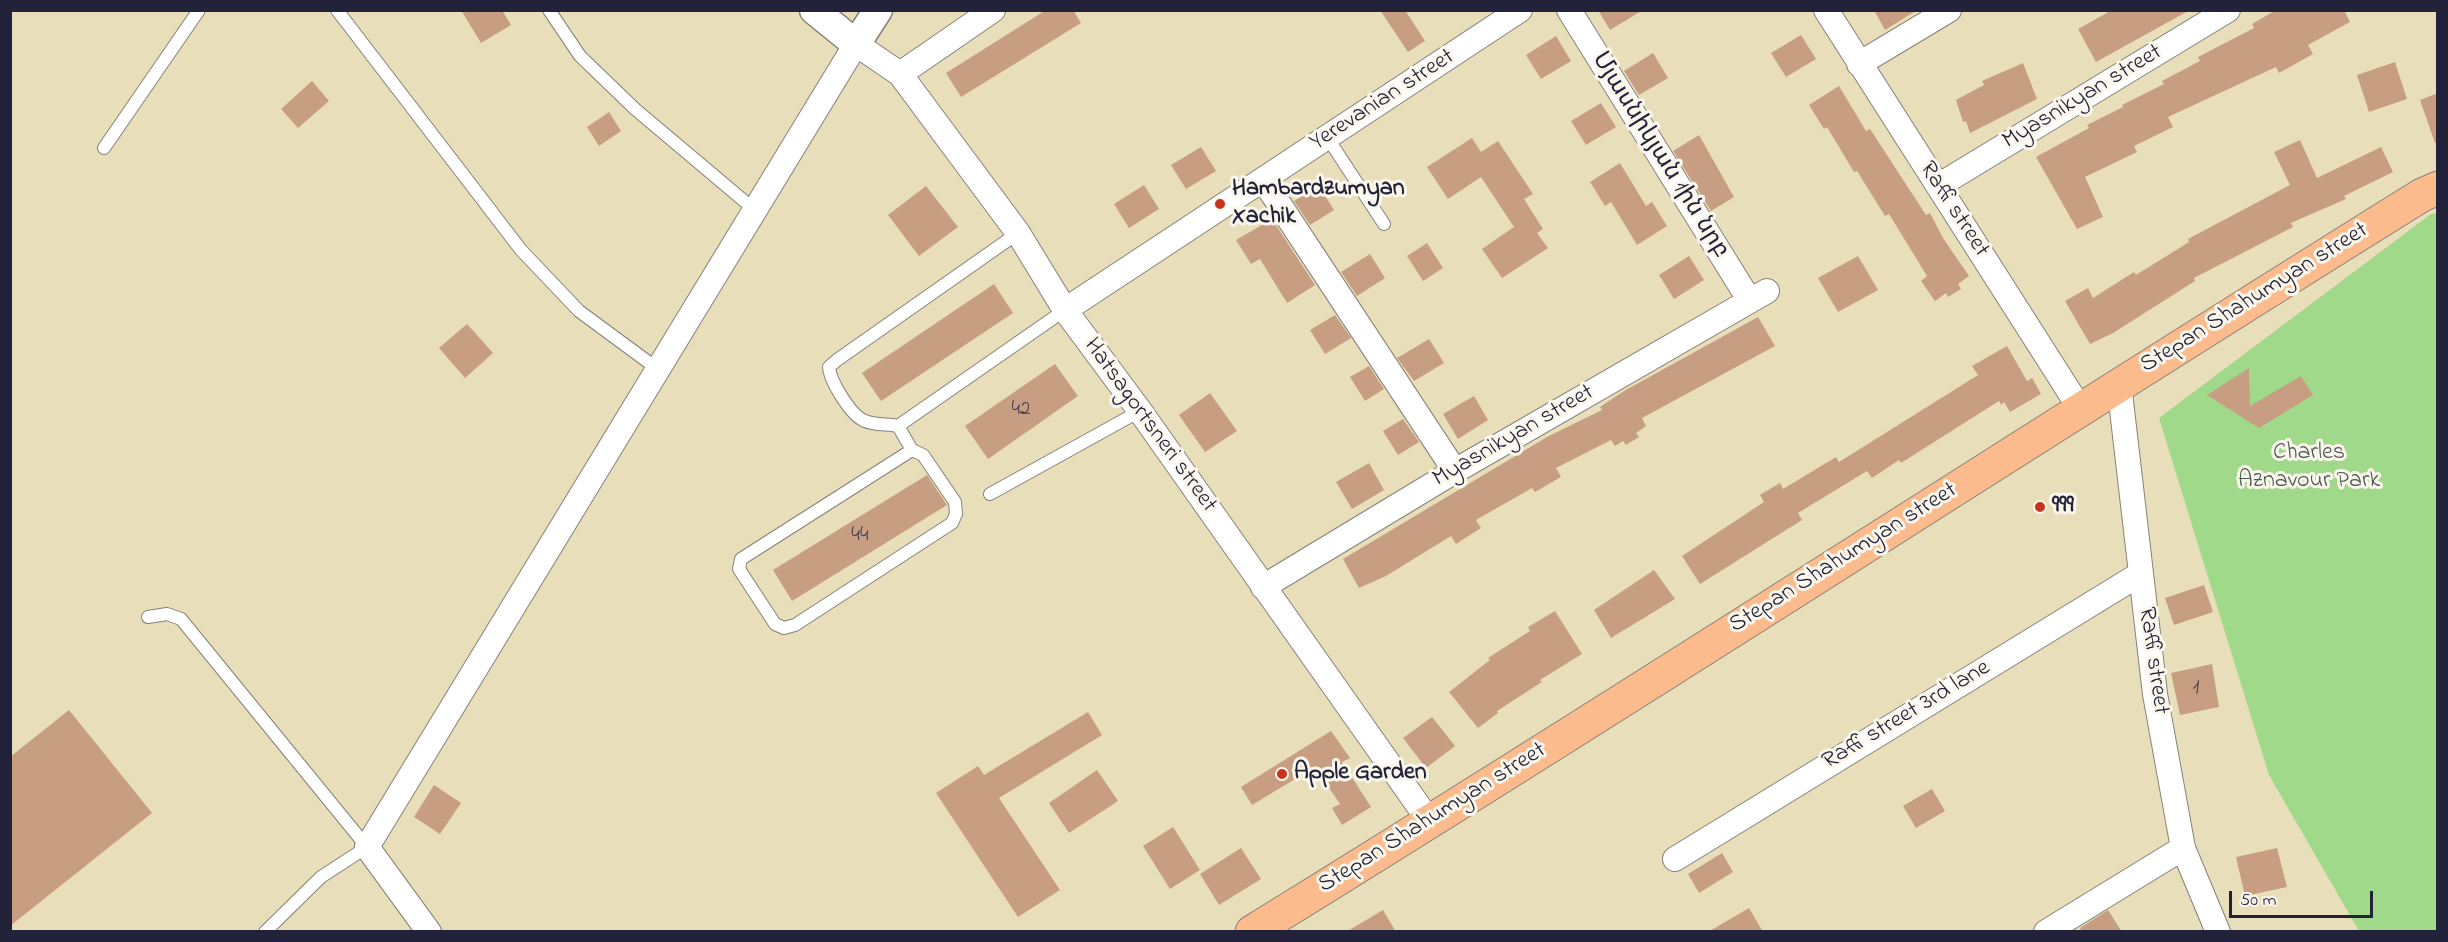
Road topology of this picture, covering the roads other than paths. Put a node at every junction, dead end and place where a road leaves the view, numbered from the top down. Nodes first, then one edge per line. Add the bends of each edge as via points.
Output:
1 (199, 10) edge
2 (337, 10) edge
3 (549, 10) edge
4 (814, 10) edge
5 (878, 10) edge
6 (993, 10) edge
7 (1520, 10) edge
8 (1569, 10) edge
9 (1826, 10) edge
10 (1949, 10) edge
11 (2228, 10) edge
12 (856, 44) junction
13 (1859, 64) junction
14 (900, 74) junction
15 (1327, 136) junction
16 (104, 148) dead end
17 (1264, 181) junction
18 (1938, 186) junction
19 (2438, 188) edge
20 (756, 211) junction
21 (1384, 224) dead end
22 (1018, 233) junction
23 (1759, 296) joint
24 (1065, 310) junction
25 (659, 370) junction
26 (2119, 384) junction
27 (2081, 410) junction
28 (1140, 411) junction
29 (898, 426) junction
30 (912, 450) junction
31 (1455, 471) junction
32 (990, 494) dead end
33 (2140, 574) junction
34 (1263, 588) junction
35 (148, 617) dead end
36 (1430, 822) junction
37 (367, 847) junction
38 (2183, 848) junction
39 (1675, 858) dead end
40 (265, 932) edge
41 (429, 932) edge
42 (1252, 932) edge
43 (2046, 932) edge
44 (2218, 932) edge

1 - 16 lane
2 - 25 lane via 521,250 579,311
3 - 20 lane via 580,56 619,94
4 - 12 street
5 - 12 street
6 - 14 street
7 - 15 street, Yerevanian street
8 - 23 street, Մյասնիկյան 1ին նրբ
9 - 13 street, Raffi street
10 - 13 street
11 - 18 street, Myasnikyan street
12 - 14 street, Hatsagortsneri street
12 - 20 street
13 - 18 street, Raffi street
14 - 22 street, Hatsagortsneri street
15 - 17 street, Yerevanian street
15 - 21 lane
17 - 24 street, Yerevanian street
17 - 31 street
18 - 27 street, Raffi street
19 - 26 main road, Stepan Shahumyan street
20 - 25 street
22 - 24 street, Hatsagortsneri street
22 - 29 lane via 829,366 830,377 863,421
23 - 31 street, Myasnikyan street
24 - 28 street, Hatsagortsneri street
24 - 29 lane
25 - 37 street
26 - 27 main road, Stepan Shahumyan street
26 - 33 street, Raffi street
27 - 36 main road, Stepan Shahumyan street
28 - 32 lane
28 - 34 street, Hatsagortsneri street
29 - 30 lane
30 - 30 lane via 741,559 739,568 775,624 784,628 795,625 952,523 955,502 923,455
31 - 34 street, Myasnikyan street
33 - 38 street, Raffi street via 2155,694
33 - 39 street, Raffi street 3rd lane
34 - 36 street, Hatsagortsneri street
35 - 37 lane via 167,614 181,619
36 - 42 main road, Stepan Shahumyan street
37 - 40 lane via 321,877
37 - 41 street
38 - 43 street
38 - 44 street, Raffi street

